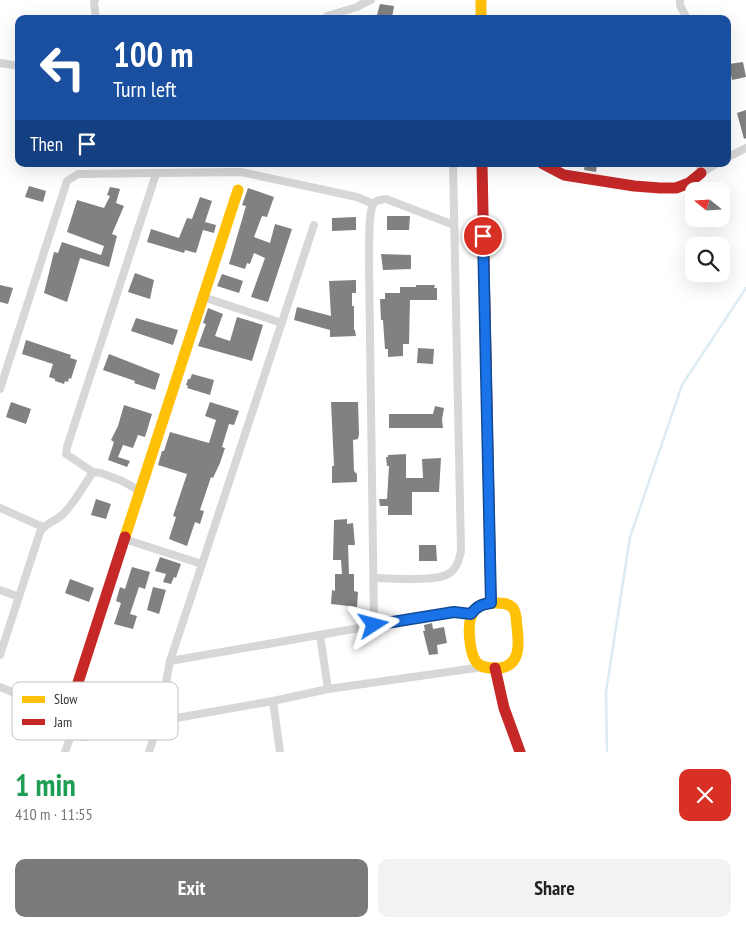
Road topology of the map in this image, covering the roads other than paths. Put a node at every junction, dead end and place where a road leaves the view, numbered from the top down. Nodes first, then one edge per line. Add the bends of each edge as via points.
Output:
1 (95, 0) edge
2 (371, 0) edge
3 (481, 0) edge
4 (680, 0) edge
5 (96, 15) edge
6 (331, 15) edge
7 (481, 15) edge
8 (685, 15) edge
9 (0, 63) edge
10 (15, 65) edge
11 (746, 148) edge
12 (731, 156) edge
13 (453, 167) edge
14 (482, 167) edge
15 (549, 167) edge
16 (700, 168) edge
17 (156, 174) junction
18 (238, 190) dead end
19 (373, 204) junction
20 (454, 224) junction
21 (314, 225) dead end
22 (203, 297) junction
23 (282, 323) junction
24 (0, 389) edge
25 (93, 472) junction
26 (140, 491) junction
27 (0, 508) edge
28 (43, 527) junction
29 (124, 539) junction
30 (202, 564) junction
31 (374, 578) junction
32 (0, 590) edge
33 (19, 596) junction
34 (491, 603) junction
35 (471, 614) junction
36 (374, 625) junction
37 (320, 634) junction
38 (0, 655) edge
39 (170, 661) junction
40 (489, 668) junction
41 (82, 682) edge
42 (166, 682) edge
43 (0, 688) edge
44 (328, 689) junction
45 (12, 692) edge
46 (273, 701) junction
47 (178, 717) edge
48 (153, 740) edge
49 (149, 752) edge
50 (280, 752) edge
51 (520, 752) edge

1 - 5 street
2 - 6 street via 357,8
3 - 7 street
4 - 8 street
9 - 10 street
11 - 12 street
13 - 20 street
14 - 34 street
15 - 16 street via 564,175 660,188 676,188 689,183
17 - 19 street via 241,172 357,197
17 - 24 street via 78,174 67,181
17 - 25 street via 67,447 66,454
18 - 22 street
19 - 20 street via 386,200
19 - 31 street via 369,264
20 - 31 street via 461,551 458,565 449,574 435,578
21 - 23 street
22 - 23 street
22 - 26 street
23 - 30 street
25 - 26 street via 122,481
25 - 28 street via 65,513
26 - 29 street
27 - 28 street
28 - 33 street
29 - 30 street
29 - 41 street
30 - 39 street
31 - 36 street
32 - 33 street
33 - 38 street
34 - 35 street via 482,604
34 - 40 street via 508,604 516,612 520,646 518,655 506,666
35 - 36 street via 454,612
35 - 40 street via 472,654 477,662
36 - 37 street
37 - 39 street
37 - 44 street
39 - 42 street
40 - 44 street
40 - 51 street
43 - 45 street
44 - 46 street
46 - 47 street
46 - 50 street
48 - 49 street

